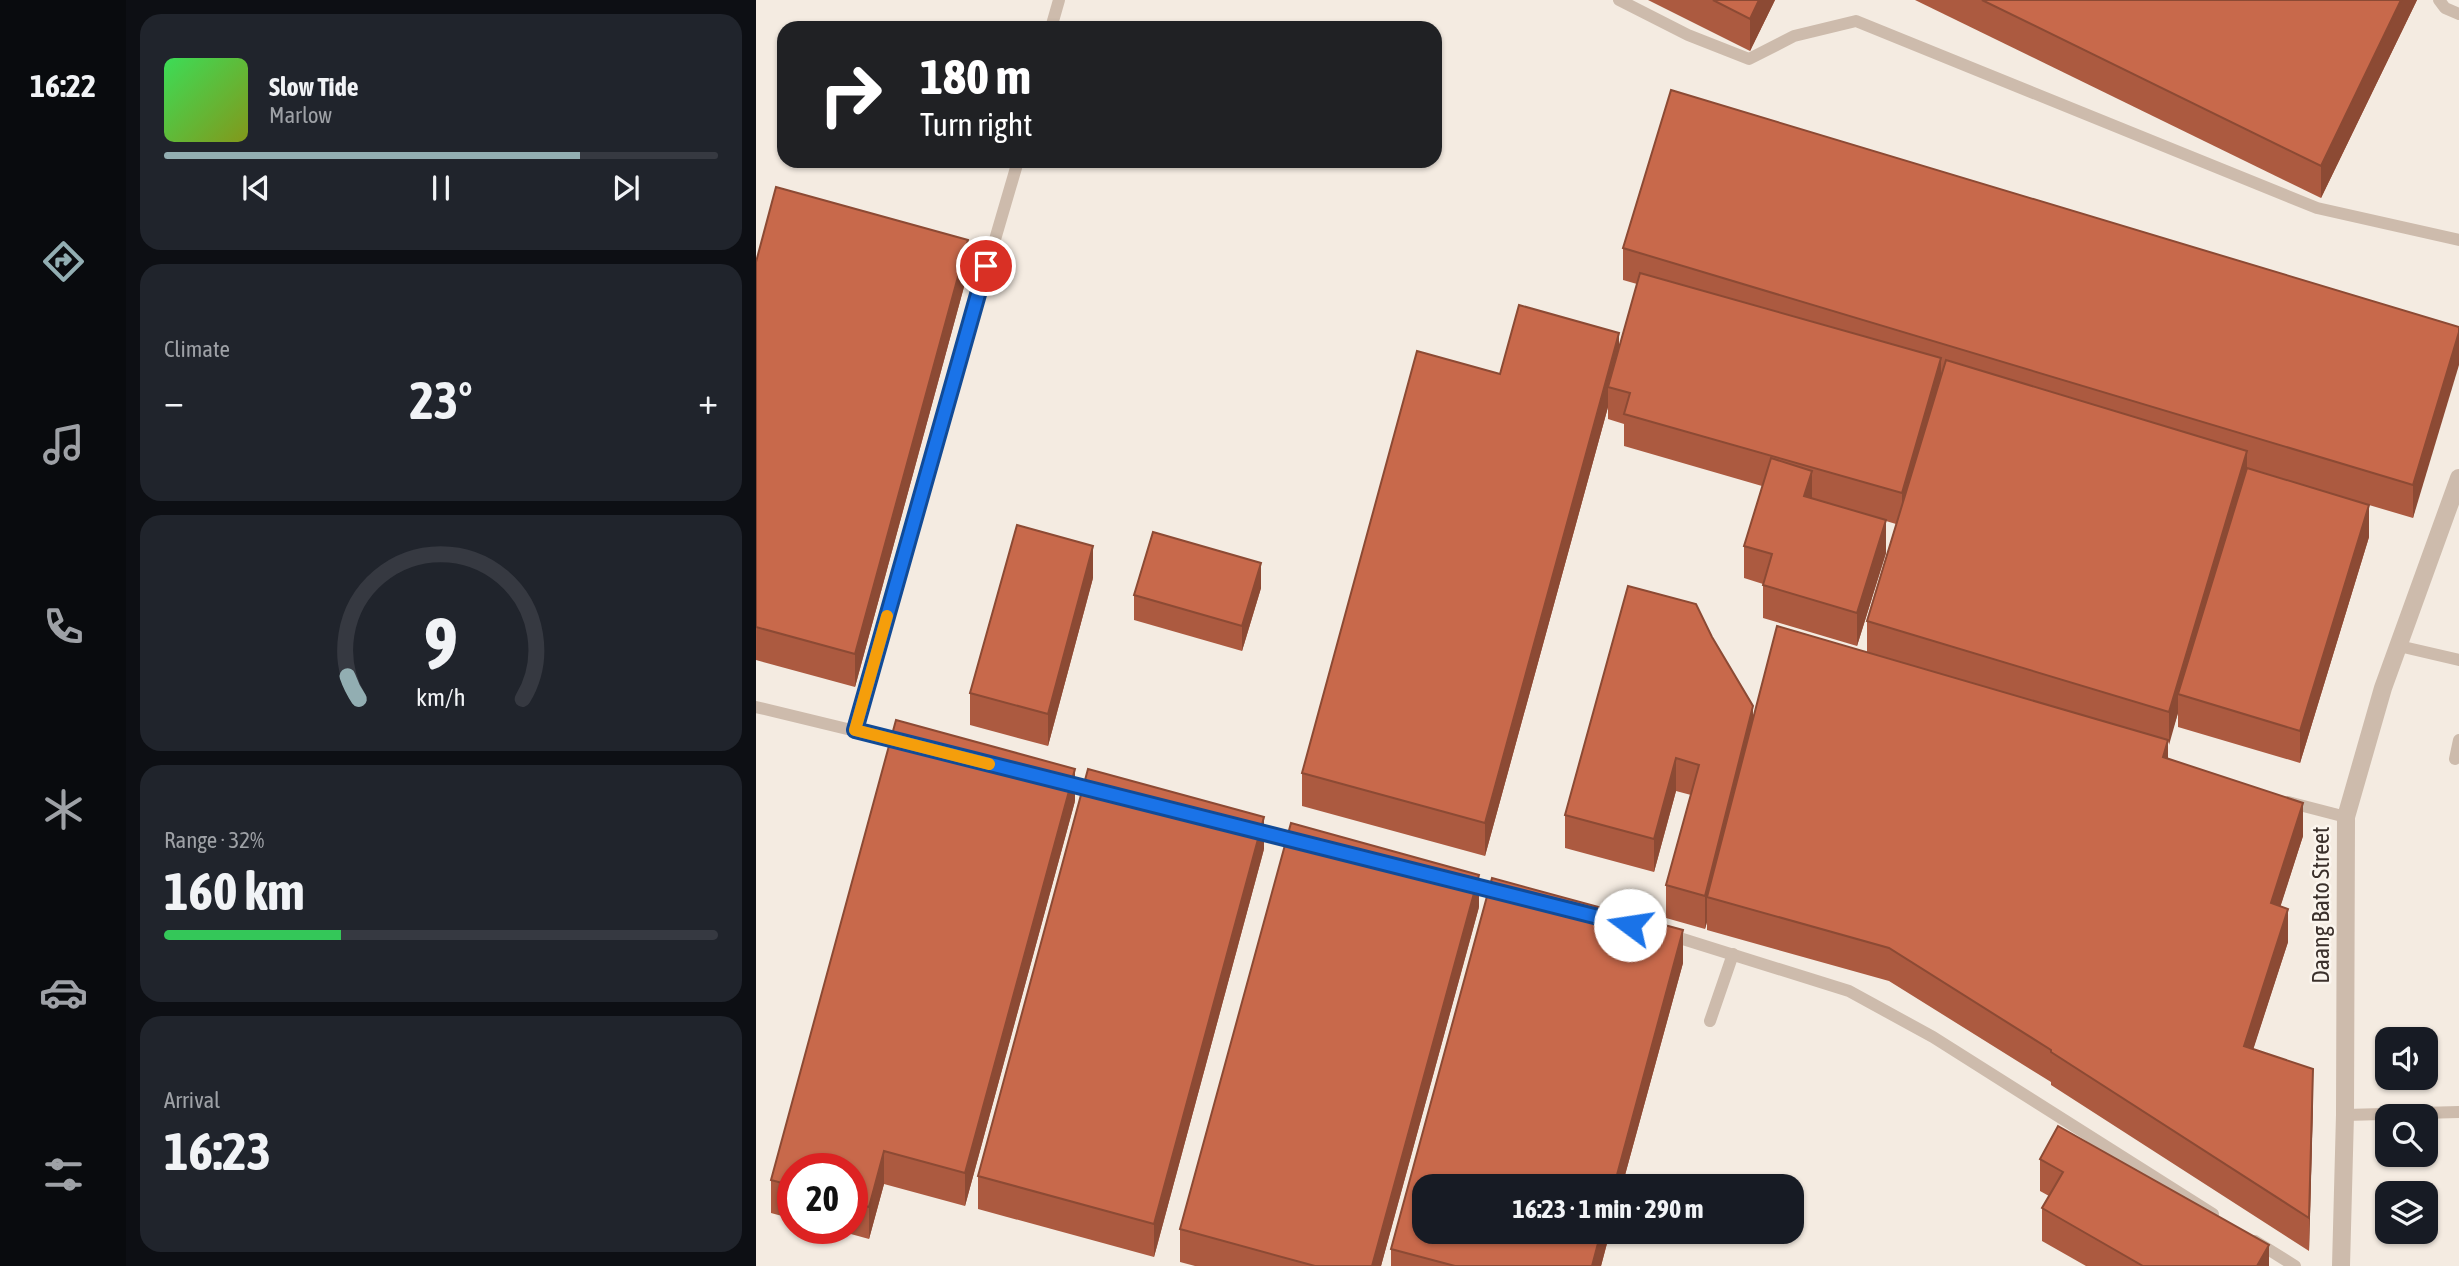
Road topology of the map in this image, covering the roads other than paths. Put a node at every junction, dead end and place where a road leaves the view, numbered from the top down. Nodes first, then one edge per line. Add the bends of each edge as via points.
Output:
1 (1059, 0) edge
2 (1619, 0) edge
3 (2439, 0) edge
4 (2459, 14) edge
5 (1054, 21) edge
6 (1016, 168) edge
7 (2459, 240) edge
8 (2459, 478) edge
9 (2399, 646) junction
10 (2459, 660) edge
11 (756, 707) edge
12 (855, 730) junction
13 (2459, 740) edge
14 (923, 747) edge
15 (2455, 759) dead end
16 (1045, 778) edge
17 (1113, 795) edge
18 (2275, 799) edge
19 (2346, 817) junction
20 (1235, 826) edge
21 (1317, 846) edge
22 (1452, 880) edge
23 (1520, 897) edge
24 (1656, 932) edge
25 (1733, 954) junction
26 (1710, 1021) dead end
27 (2459, 1112) edge
28 (2345, 1115) junction
29 (2225, 1222) edge
30 (2248, 1237) edge
31 (2295, 1266) edge
32 (2341, 1266) edge

1 - 5 lane
2 - 7 lane via 1720,50 1749,59 1794,36 1856,20 2317,208
3 - 4 lane
6 - 12 lane
8 - 9 street, Daang Bato Street
9 - 10 lane
9 - 19 street, Daang Bato Street
11 - 12 lane
12 - 14 lane
13 - 15 lane
16 - 17 lane
18 - 19 lane
19 - 28 street, Daang Bato Street
20 - 21 lane
22 - 23 lane
24 - 25 lane
25 - 26 lane
25 - 29 lane via 1849,991 1933,1037
27 - 28 lane
28 - 32 street, Daang Bato Street
30 - 31 lane

